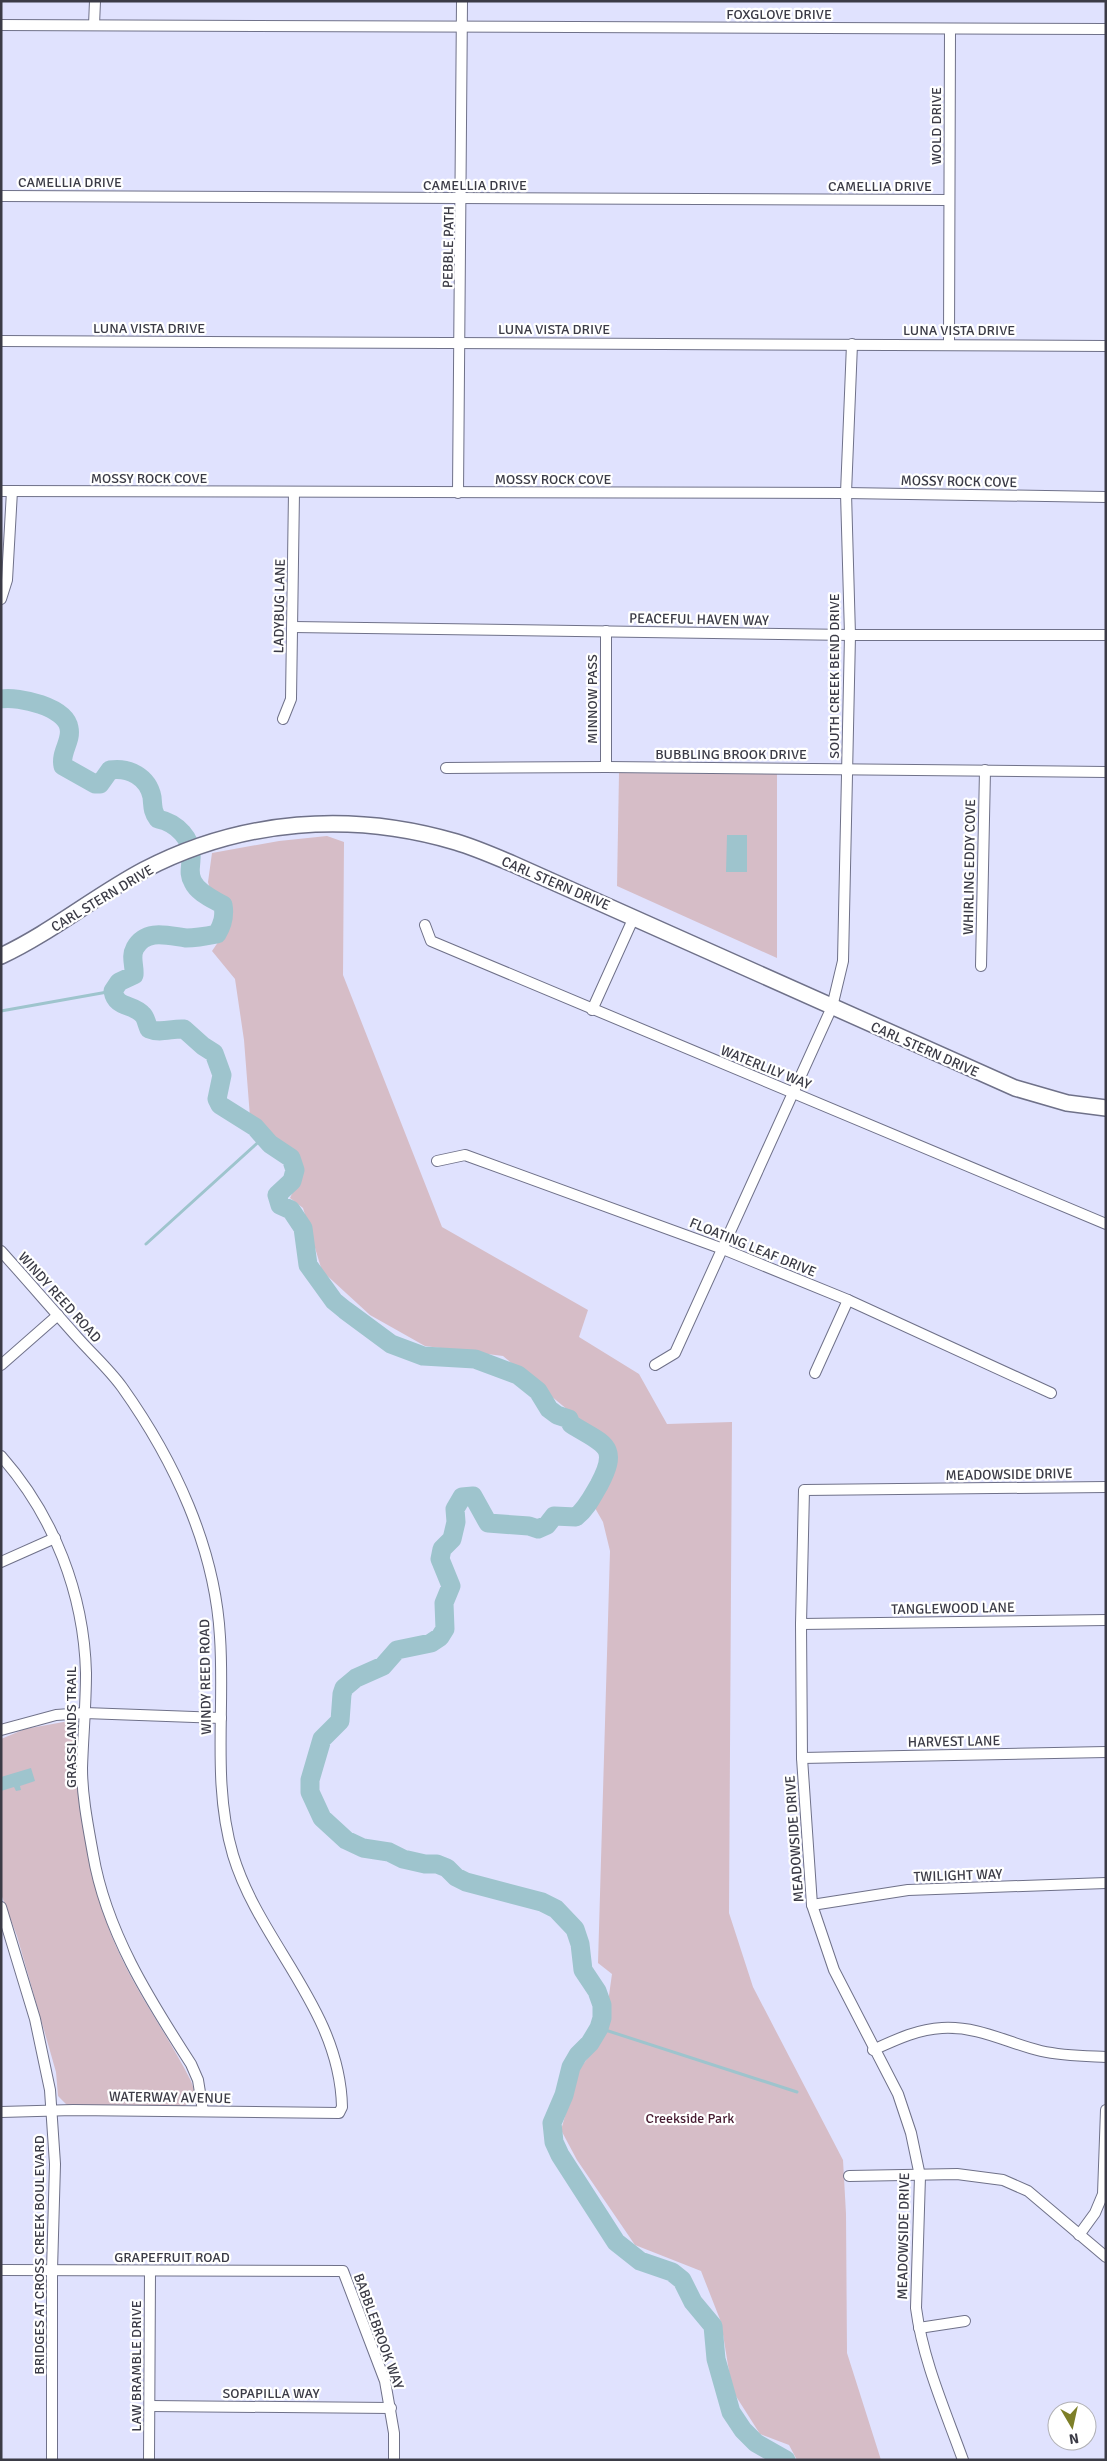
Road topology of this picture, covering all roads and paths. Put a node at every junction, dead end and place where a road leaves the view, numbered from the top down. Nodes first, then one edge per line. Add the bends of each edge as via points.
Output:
1 (95, 1) edge
2 (462, 1) edge
3 (1, 25) edge
4 (94, 26) junction
5 (462, 26) junction
6 (950, 29) junction
7 (1106, 29) edge
8 (1, 196) edge
9 (462, 199) junction
10 (949, 200) junction
11 (1, 342) edge
12 (460, 343) junction
13 (852, 344) junction
14 (949, 344) junction
15 (1106, 346) edge
16 (6, 491) edge
17 (294, 492) junction
18 (458, 493) junction
19 (846, 493) junction
20 (1106, 497) edge
21 (1, 599) edge
22 (293, 627) junction
23 (606, 631) junction
24 (850, 634) junction
25 (1106, 635) edge
26 (283, 719) dead end
27 (606, 767) junction
28 (446, 768) dead end
29 (847, 769) junction
30 (985, 770) junction
31 (1106, 772) edge
32 (634, 918) junction
33 (425, 924) dead end
34 (1, 956) edge
35 (981, 966) dead end
36 (832, 1007) junction
37 (592, 1010) junction
38 (794, 1093) junction
39 (1106, 1108) edge
40 (437, 1160) dead end
41 (1106, 1224) edge
42 (723, 1249) junction
43 (1, 1252) edge
44 (848, 1300) junction
45 (58, 1315) junction
46 (1, 1365) edge
47 (655, 1365) dead end
48 (815, 1373) dead end
49 (1051, 1393) dead end
50 (1, 1456) edge
51 (1106, 1487) edge
52 (55, 1538) junction
53 (1, 1562) edge
54 (1106, 1620) edge
55 (801, 1624) junction
56 (85, 1713) junction
57 (220, 1718) junction
58 (1, 1730) edge
59 (1106, 1752) edge
60 (802, 1758) junction
61 (1106, 1883) edge
62 (812, 1905) junction
63 (1, 1907) edge
64 (874, 2050) junction
65 (1106, 2057) edge
66 (1106, 2110) edge
67 (1, 2112) edge
68 (52, 2112) junction
69 (203, 2112) junction
70 (340, 2113) joint
71 (849, 2176) dead end
72 (920, 2176) junction
73 (1079, 2235) junction
74 (1106, 2257) edge
75 (1, 2270) edge
76 (52, 2270) junction
77 (343, 2271) joint
78 (150, 2272) junction
79 (965, 2321) dead end
80 (919, 2328) junction
81 (150, 2406) junction
82 (391, 2408) junction
83 (52, 2460) edge
84 (149, 2460) edge
85 (394, 2460) edge
86 (963, 2460) edge

1 - 4 street
2 - 5 street, PEBBLE PATH
3 - 4 street, FOXGLOVE DRIVE
4 - 5 street, FOXGLOVE DRIVE
5 - 6 street, FOXGLOVE DRIVE
5 - 9 street, PEBBLE PATH
6 - 7 street, FOXGLOVE DRIVE
6 - 10 street, WOLD DRIVE
8 - 9 street, CAMELLIA DRIVE
9 - 10 street, CAMELLIA DRIVE
9 - 12 street, PEBBLE PATH
10 - 14 street, WOLD DRIVE
11 - 12 street, LUNA VISTA DRIVE
12 - 13 street, LUNA VISTA DRIVE
12 - 18 street, PEBBLE PATH
13 - 14 street, LUNA VISTA DRIVE
13 - 19 street, SOUTH CREEK BEND DRIVE
14 - 15 street, LUNA VISTA DRIVE
16 - 17 street, MOSSY ROCK COVE
16 - 21 street via 7,580
17 - 18 street, MOSSY ROCK COVE
17 - 22 street, LADYBUG LANE
18 - 19 street, MOSSY ROCK COVE
19 - 20 street, MOSSY ROCK COVE
19 - 24 street, SOUTH CREEK BEND DRIVE
22 - 23 street, PEACEFUL HAVEN WAY
22 - 26 street, LADYBUG LANE via 291,699
23 - 24 street, PEACEFUL HAVEN WAY
23 - 27 street, MINNOW PASS
24 - 25 street, PEACEFUL HAVEN WAY
24 - 29 street, SOUTH CREEK BEND DRIVE
27 - 28 street, BUBBLING BROOK DRIVE
27 - 29 street, BUBBLING BROOK DRIVE
29 - 30 street, BUBBLING BROOK DRIVE
29 - 36 street, SOUTH CREEK BEND DRIVE via 843,961
30 - 31 street, BUBBLING BROOK DRIVE
30 - 35 street, WHIRLING EDDY COVE
32 - 34 street, CARL STERN DRIVE via 457,842 417,832 345,822 311,823 228,837 144,870 31,942
32 - 36 street, CARL STERN DRIVE
32 - 37 street
33 - 37 street, WATERLILY WAY via 431,941
36 - 38 street, SOUTH CREEK BEND DRIVE
36 - 39 street, CARL STERN DRIVE via 1015,1088 1067,1102
37 - 38 street, WATERLILY WAY
38 - 41 street, WATERLILY WAY
38 - 42 street, SOUTH CREEK BEND DRIVE
40 - 42 street, FLOATING LEAF DRIVE via 465,1154
42 - 44 street, FLOATING LEAF DRIVE
42 - 47 street, SOUTH CREEK BEND DRIVE via 675,1353
43 - 45 street, WINDY REED ROAD
44 - 48 street
44 - 49 street, FLOATING LEAF DRIVE
45 - 46 street
45 - 57 street, WINDY REED ROAD via 120,1386 153,1435 190,1510 207,1560 216,1601 220,1637
50 - 52 street, GRASSLANDS TRAIL via 39,1509
51 - 55 street, MEADOWSIDE DRIVE via 804,1490
52 - 53 street
52 - 56 street, GRASSLANDS TRAIL via 66,1564 81,1630 86,1672
54 - 55 street, TANGLEWOOD LANE
55 - 60 street, MEADOWSIDE DRIVE
56 - 57 street
56 - 58 street via 56,1715
56 - 69 street, GRASSLANDS TRAIL via 82,1770 86,1813 101,1888 135,1972 192,2064
57 - 70 street, WINDY REED ROAD via 224,1816 233,1856 258,1912 304,1986 326,2031 341,2092
59 - 60 street, HARVEST LANE
60 - 62 street, MEADOWSIDE DRIVE
61 - 62 street, TWILIGHT WAY via 908,1890
62 - 64 street, MEADOWSIDE DRIVE via 834,1970
63 - 68 street, BRIDGES AT CROSS CREEK BOULEVARD via 35,2020
64 - 65 street via 920,2032 942,2028 986,2032 1059,2055
64 - 72 street, MEADOWSIDE DRIVE via 898,2094
66 - 73 street via 1103,2194 1095,2213
67 - 68 street, WATERWAY AVENUE
68 - 69 street, WATERWAY AVENUE
68 - 76 street, BRIDGES AT CROSS CREEK BOULEVARD via 56,2164
69 - 70 street, WATERWAY AVENUE
71 - 72 street
72 - 73 street via 957,2174 1003,2180 1028,2192
72 - 80 street, MEADOWSIDE DRIVE via 916,2308
73 - 74 street
75 - 76 street, GRAPEFRUIT ROAD
76 - 78 street, GRAPEFRUIT ROAD
76 - 83 street, BRIDGES AT CROSS CREEK BOULEVARD
77 - 78 street, GRAPEFRUIT ROAD
77 - 82 street, BABBLEBROOK WAY via 385,2381
78 - 81 street, LAW BRAMBLE DRIVE
79 - 80 street
80 - 86 street, MEADOWSIDE DRIVE
81 - 82 street, SOPAPILLA WAY
81 - 84 street, LAW BRAMBLE DRIVE
82 - 85 street, BABBLEBROOK WAY

